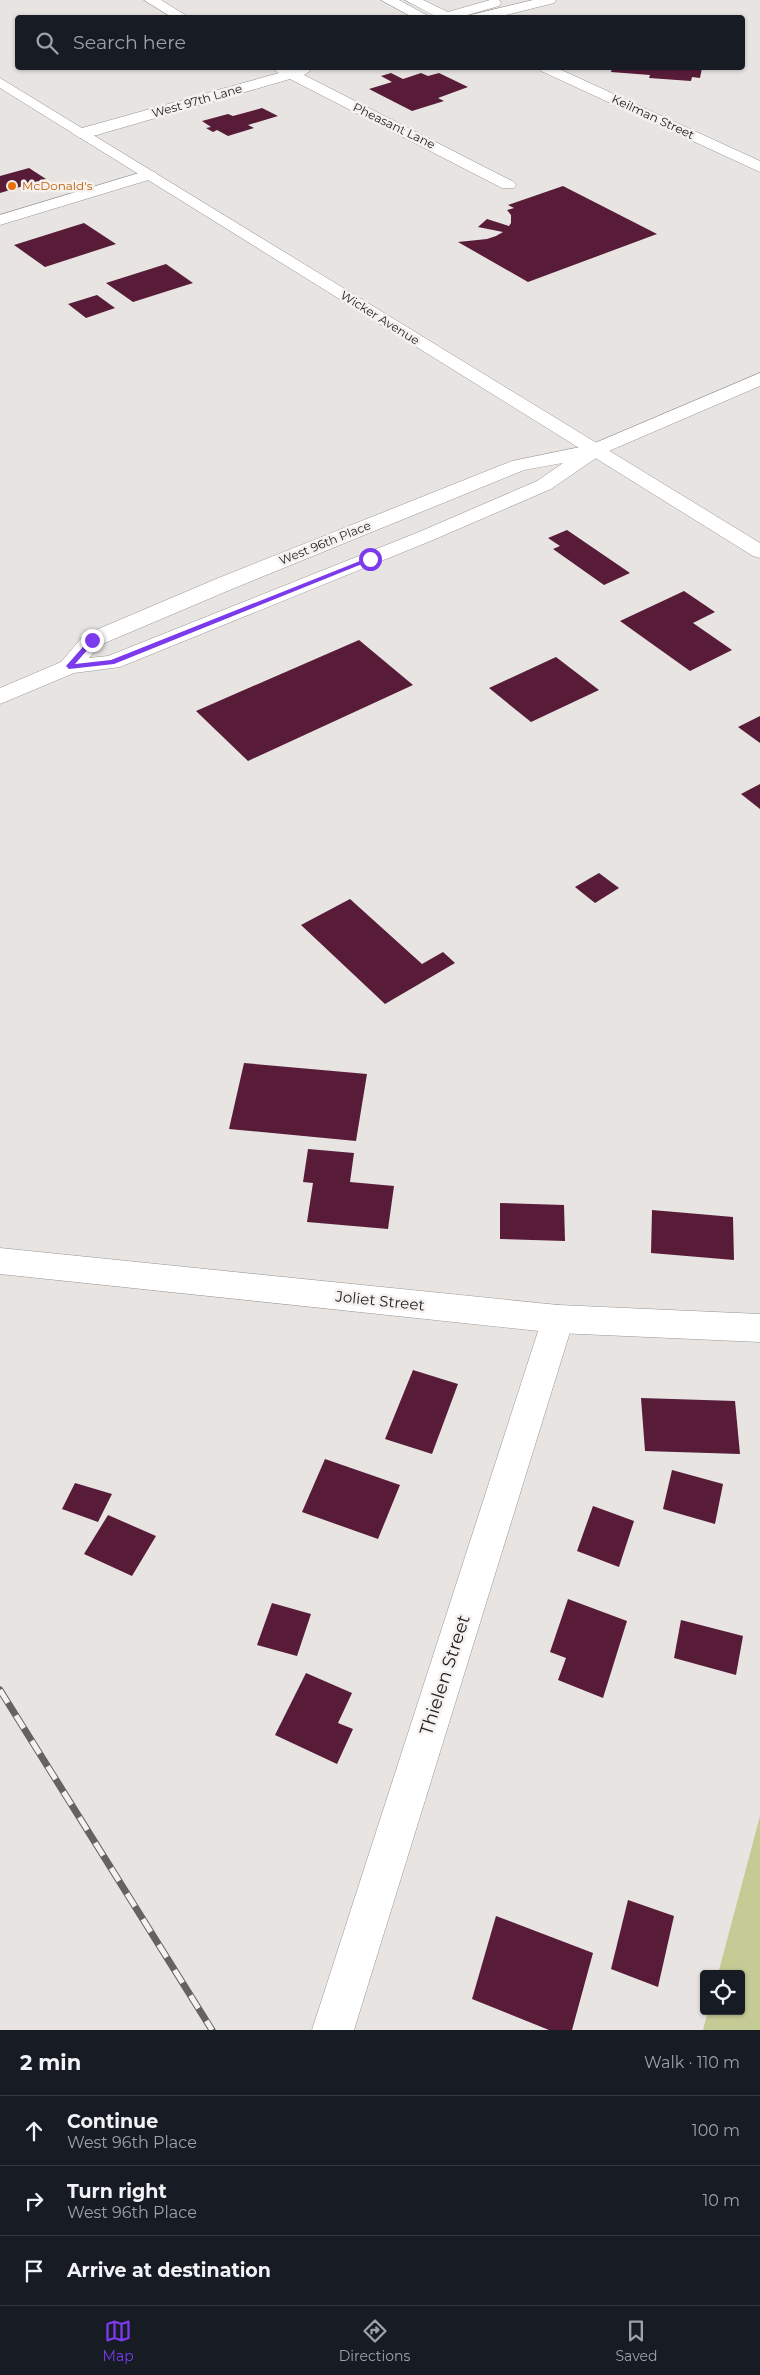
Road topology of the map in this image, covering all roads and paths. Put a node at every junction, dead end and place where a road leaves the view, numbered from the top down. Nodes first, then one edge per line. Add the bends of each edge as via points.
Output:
1 (150, 0) edge
2 (388, 0) edge
3 (412, 0) edge
4 (507, 0) edge
5 (549, 0) edge
6 (178, 15) edge
7 (420, 15) edge
8 (443, 15) edge
9 (454, 15) edge
10 (488, 15) edge
11 (255, 70) edge
12 (550, 70) edge
13 (285, 71) edge
14 (0, 82) edge
15 (65, 124) junction
16 (80, 133) junction
17 (760, 167) edge
18 (149, 175) junction
19 (508, 185) dead end
20 (0, 220) edge
21 (760, 378) edge
22 (595, 450) junction
23 (760, 552) edge
24 (69, 666) junction
25 (0, 697) edge
26 (0, 1261) edge
27 (558, 1319) junction
28 (760, 1328) edge
29 (333, 2030) edge

1 - 6 main road
2 - 7 main road
3 - 8 main road
4 - 9 main road
5 - 10 main road
11 - 15 main road, West 97th Lane
12 - 17 main road, Keilman Street
13 - 16 main road, West 97th Lane
13 - 19 main road, Pheasant Lane
14 - 15 main road, Wicker Avenue
15 - 16 main road, Wicker Avenue
16 - 18 main road, Wicker Avenue
18 - 20 main road
18 - 22 main road, Wicker Avenue
21 - 22 main road, West 96th Place
22 - 23 main road, Wicker Avenue
22 - 24 main road, West 96th Place via 544,485 426,536 112,662
22 - 24 main road, West 96th Place via 519,465 224,584 92,640
24 - 25 main road, West 96th Place
26 - 27 main road, Joliet Street
27 - 28 main road, Joliet Street
27 - 29 main road, Thielen Street

